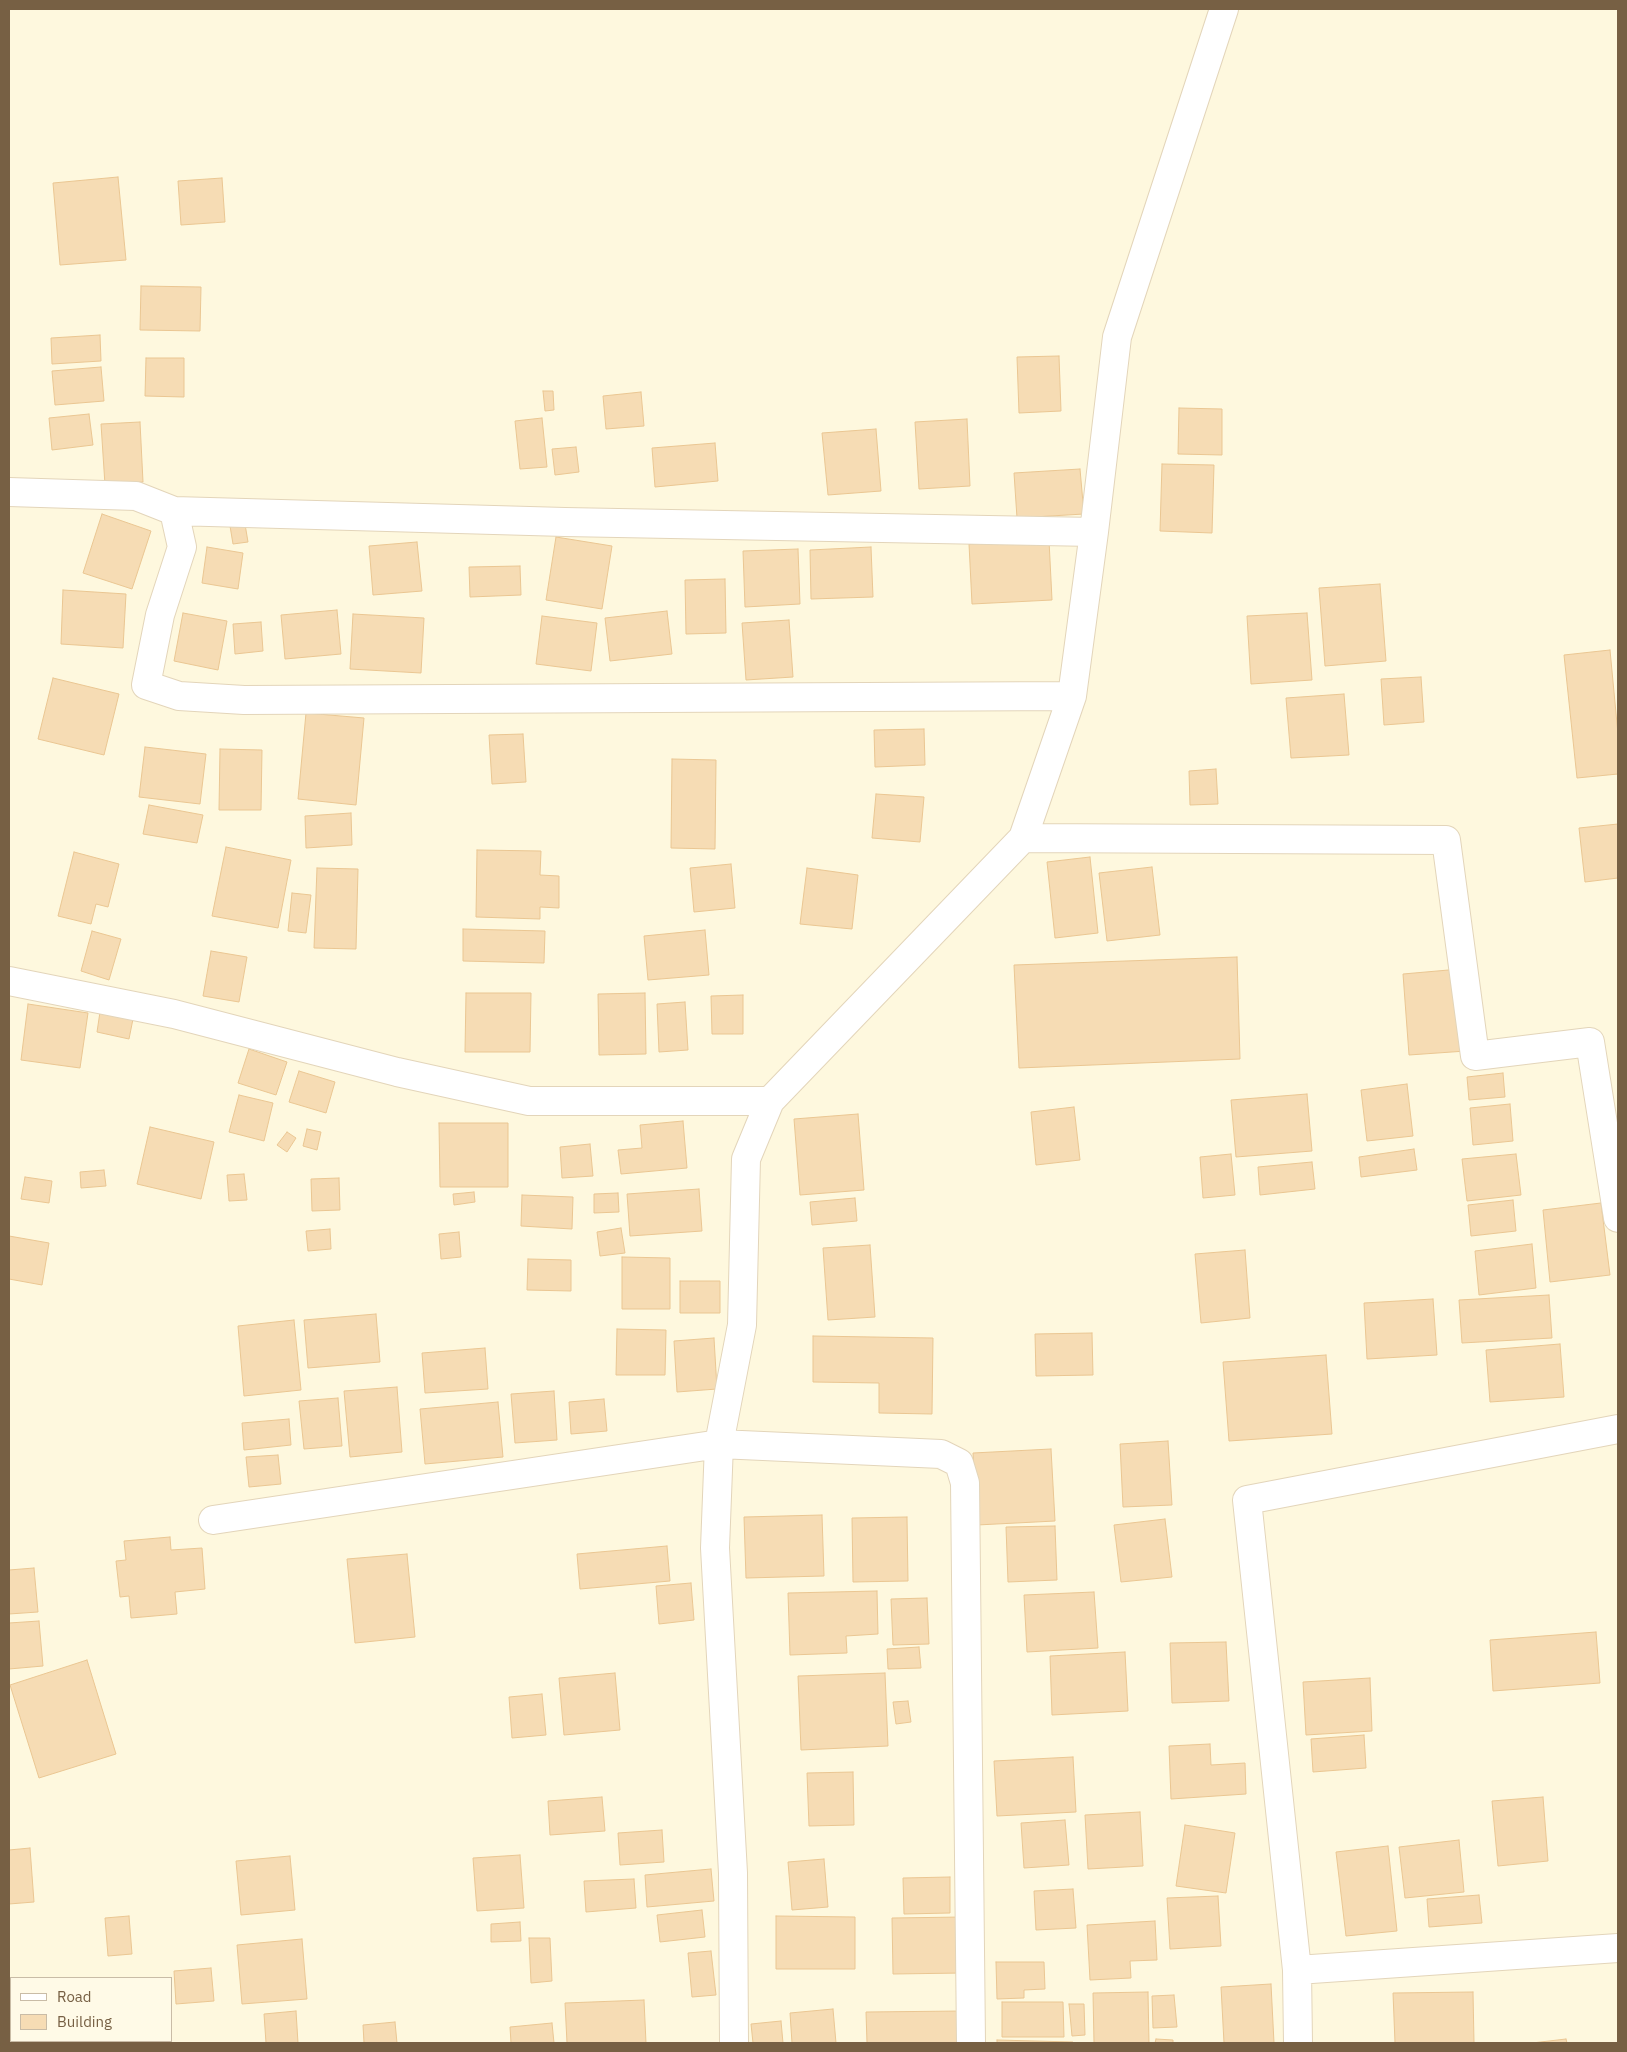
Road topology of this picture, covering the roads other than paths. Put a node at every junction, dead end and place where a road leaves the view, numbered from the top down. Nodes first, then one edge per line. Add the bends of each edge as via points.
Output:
1 (1224, 9) edge
2 (9, 492) edge
3 (174, 511) junction
4 (1094, 532) junction
5 (1072, 696) junction
6 (1023, 838) junction
7 (9, 981) edge
8 (770, 1101) junction
9 (1618, 1218) edge
10 (1618, 1429) edge
11 (720, 1444) junction
12 (213, 1520) dead end
13 (1618, 1948) edge
14 (1297, 1970) junction
15 (734, 2043) edge
16 (971, 2043) edge
17 (1298, 2043) edge

1 - 4 street via 1117,338
2 - 3 street via 136,496
3 - 4 street
3 - 5 street via 182,547 160,614 146,685 178,696 244,700
4 - 5 street
5 - 6 street
6 - 8 street
6 - 9 street via 1446,840 1475,1056 1590,1042
7 - 8 street via 174,1014 397,1072 529,1101
8 - 11 street via 746,1159 742,1325
10 - 14 street via 1247,1500
11 - 12 street
11 - 15 street via 714,1548 733,1873
11 - 16 street via 941,1454 959,1463 965,1484
13 - 14 street
14 - 17 street

